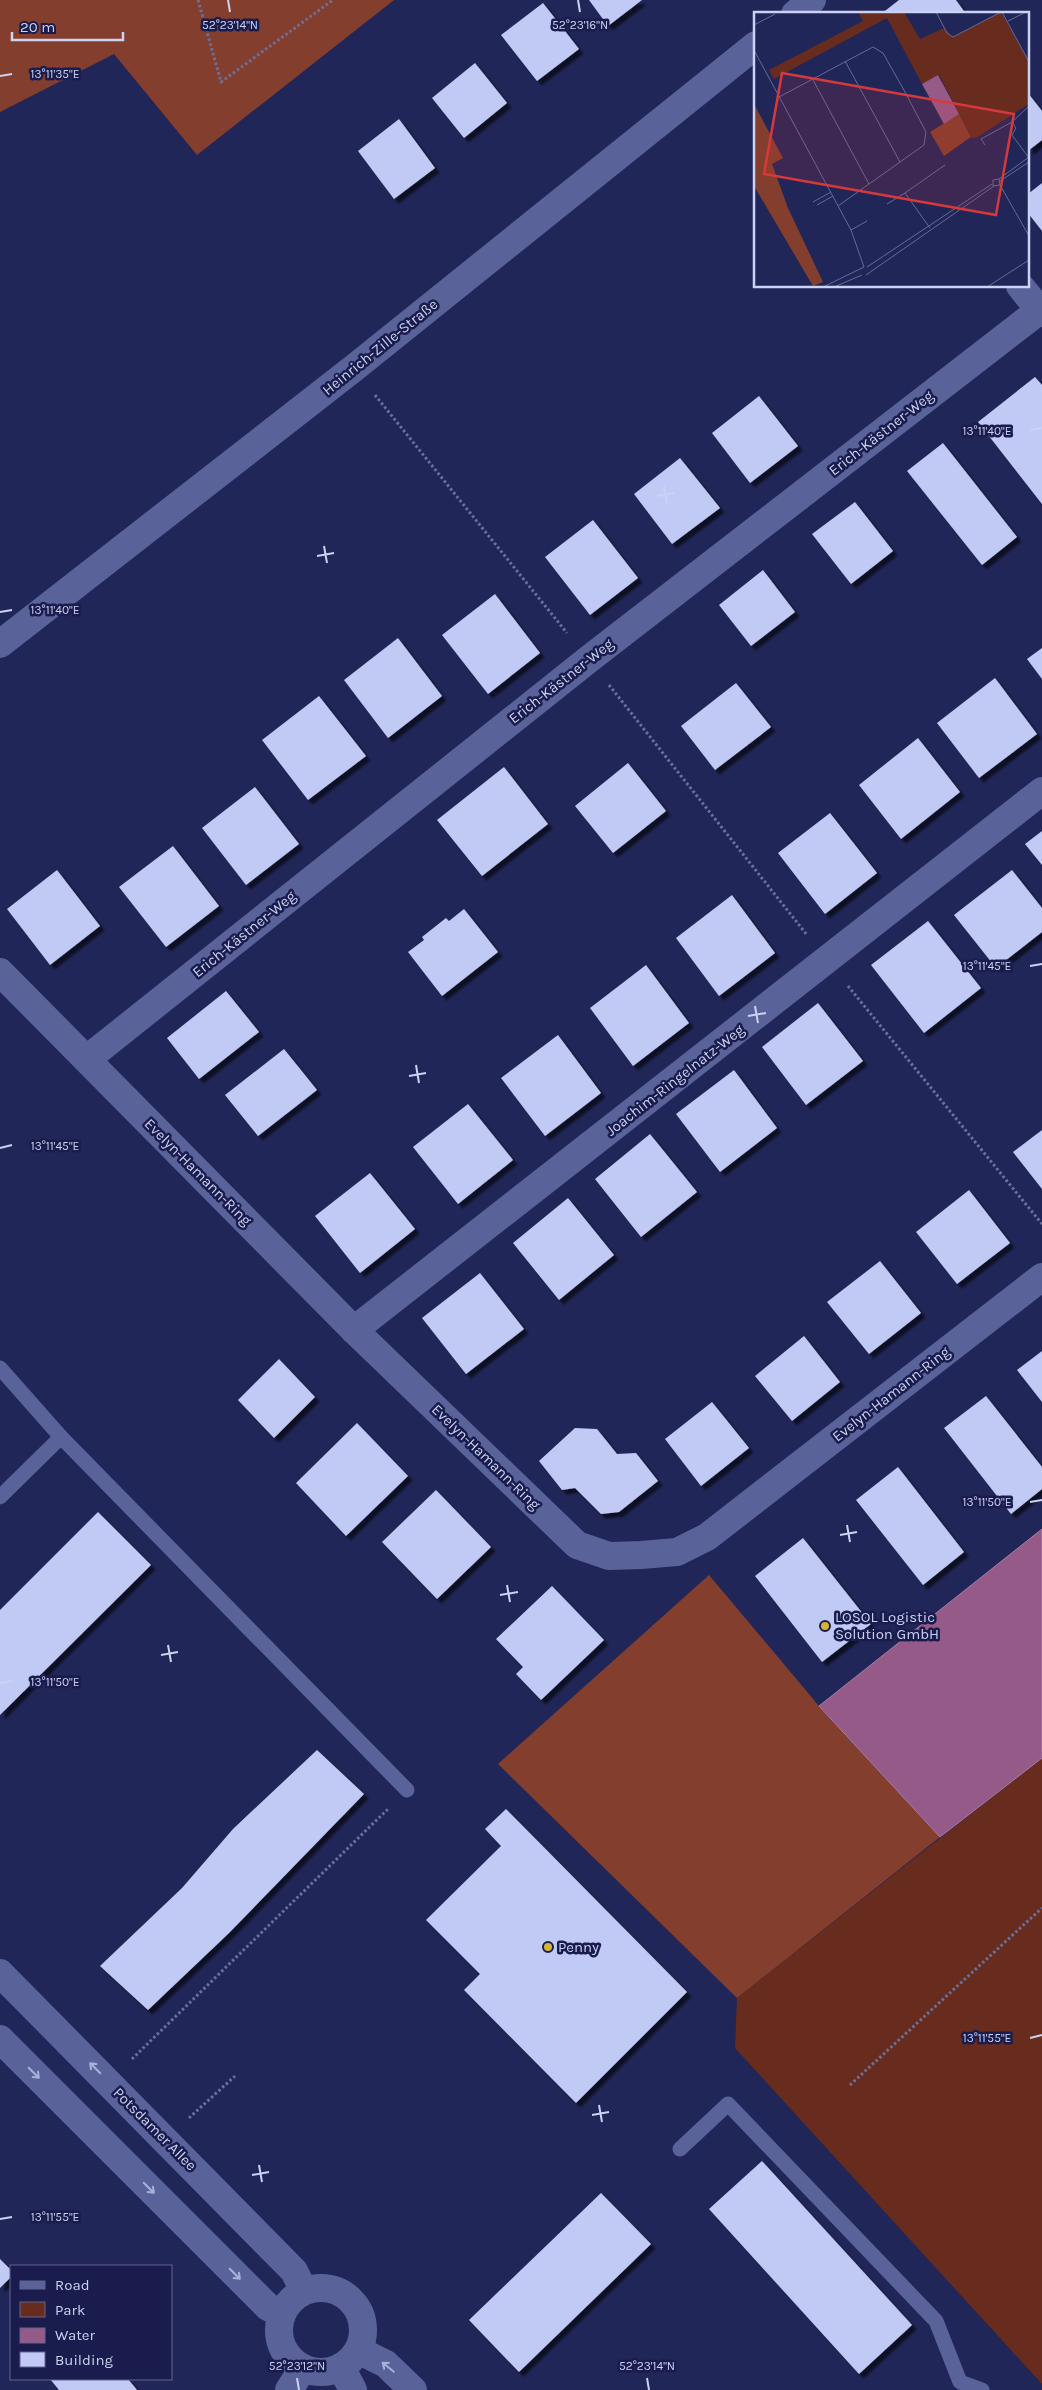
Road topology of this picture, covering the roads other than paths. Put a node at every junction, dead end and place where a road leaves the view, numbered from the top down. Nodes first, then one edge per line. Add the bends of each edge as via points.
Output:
1 (754, 47) edge
2 (1022, 288) edge
3 (1041, 312) edge
4 (0, 644) edge
5 (1042, 791) edge
6 (0, 972) edge
7 (87, 1059) junction
8 (1042, 1277) edge
9 (354, 1330) junction
10 (0, 1368) edge
11 (61, 1437) junction
12 (0, 1497) edge
13 (407, 1790) road end
14 (0, 1973) edge
15 (0, 2039) edge
16 (680, 2148) dead end
17 (304, 2291) junction
18 (282, 2314) junction
19 (351, 2369) edge
20 (296, 2379) edge
21 (955, 2386) edge
22 (413, 2390) edge
23 (982, 2390) edge

1 - 4 street, Heinrich-Zille-Straße via 354,368
2 - 3 street
3 - 7 street, Erich-Kästner-Weg via 589,659
5 - 9 street, Joachim-Ringelnatz-Weg
6 - 7 street, Evelyn-Hamann-Ring
7 - 9 street, Evelyn-Hamann-Ring
8 - 9 street, Evelyn-Hamann-Ring via 707,1537 668,1553 609,1556 576,1545
10 - 11 lane
11 - 12 lane
11 - 13 lane
17 -> 14 street, Potsdamer Allee via 294,2271
15 -> 18 street via 268,2306
16 - 21 lane via 728,2104 936,2321
17 - 18 street via 293,2298
17 - 19 street via 331,2289 354,2303 362,2317 363,2334
18 - 20 street via 279,2329 282,2345
19 - 20 street via 320,2372
22 -> 19 street via 386,2364
21 - 23 lane

